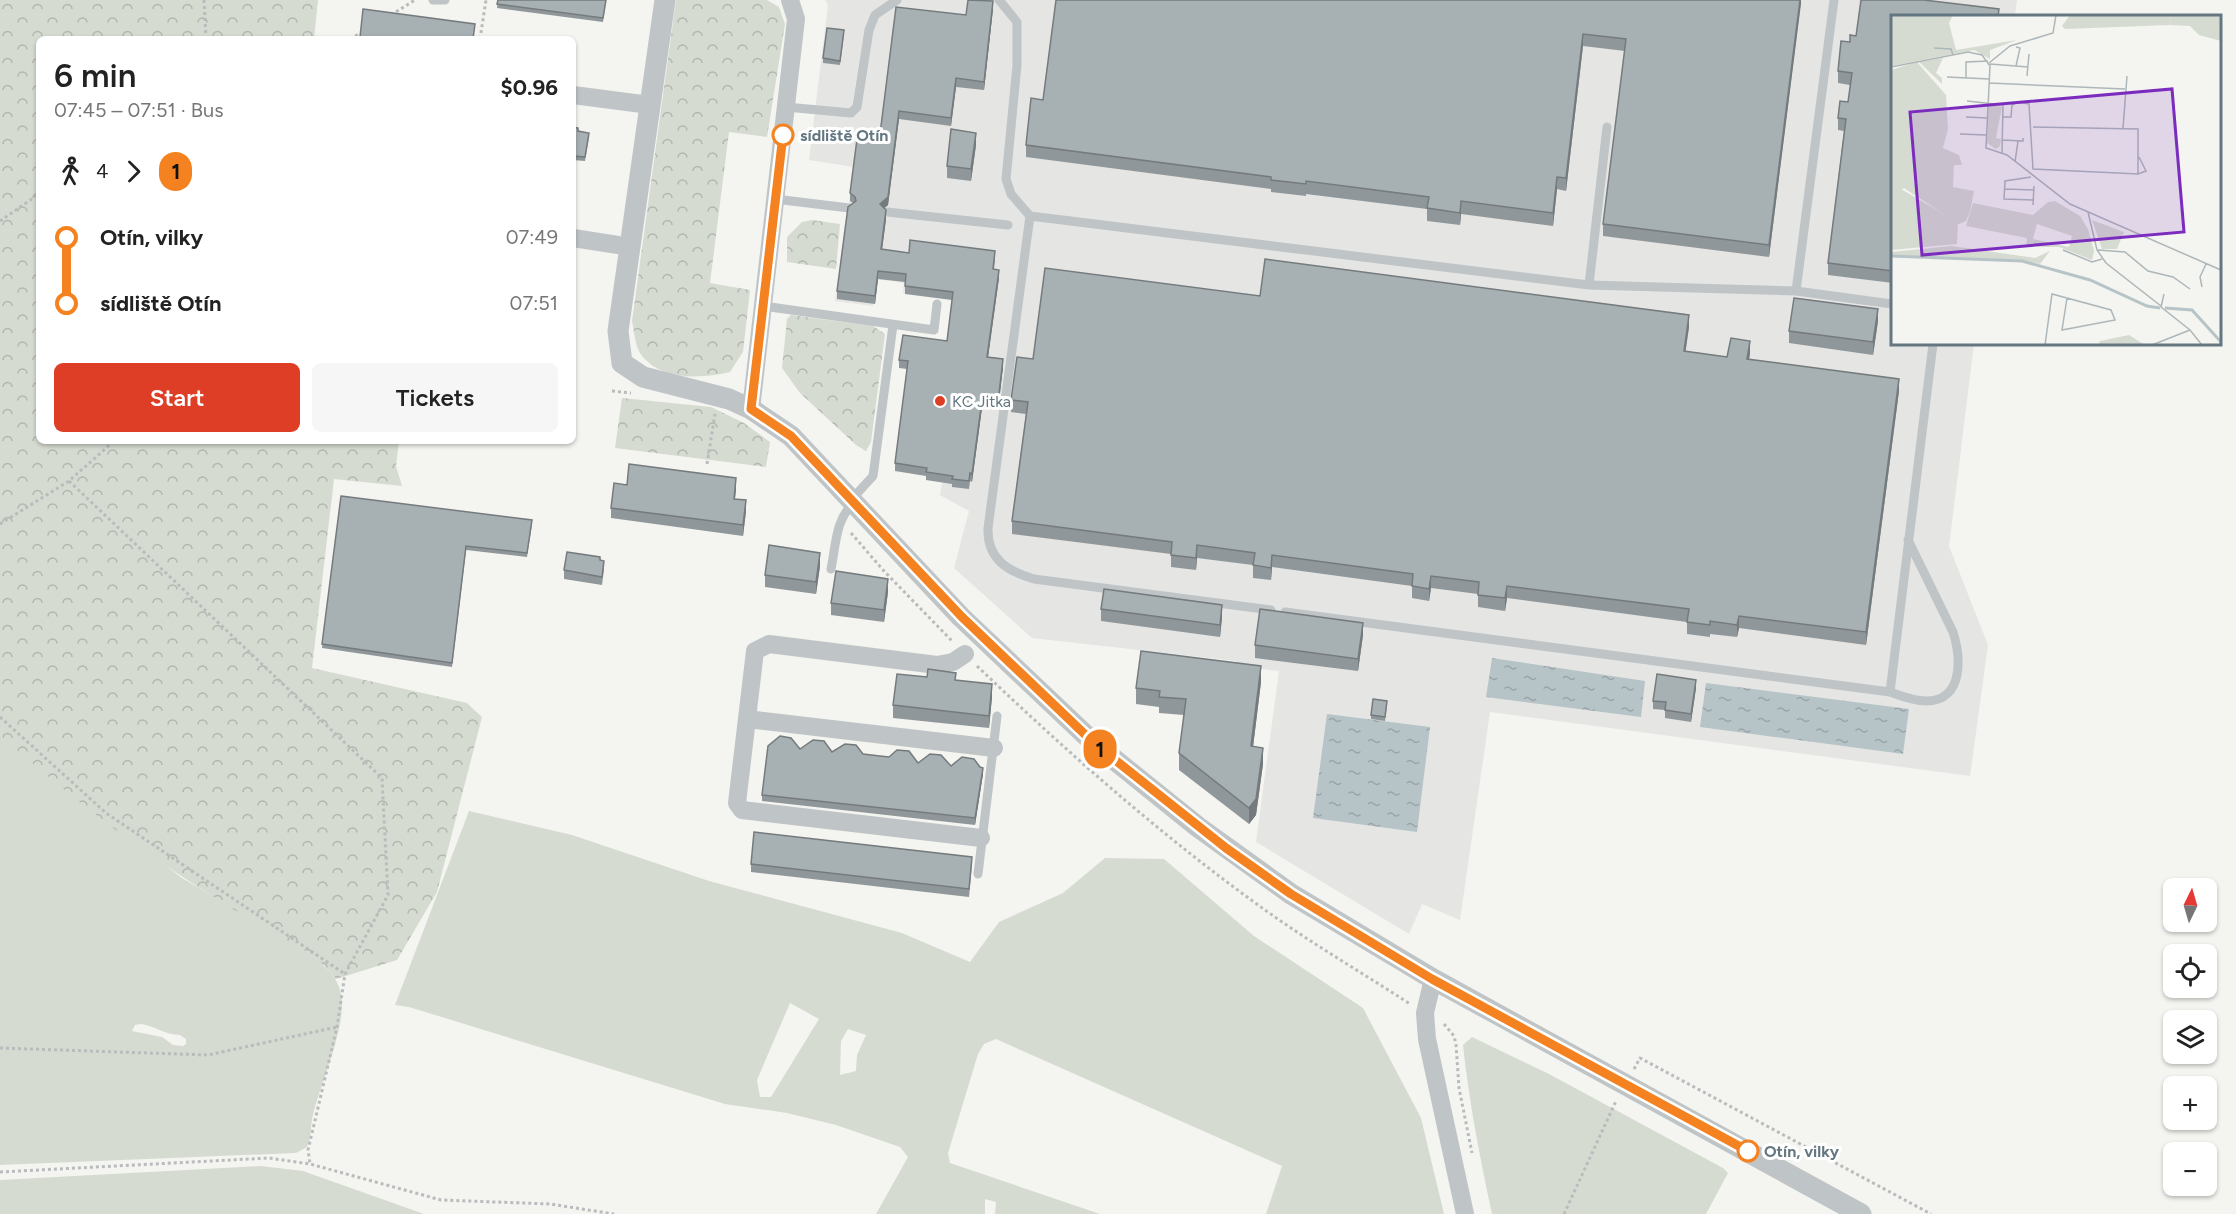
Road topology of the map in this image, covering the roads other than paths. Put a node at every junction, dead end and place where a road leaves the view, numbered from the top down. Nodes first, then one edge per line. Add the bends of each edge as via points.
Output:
1 (433, 0) edge
2 (445, 0) edge
3 (665, 0) edge
4 (790, 0) edge
5 (897, 0) edge
6 (999, 0) edge
7 (1834, 0) edge
8 (576, 95) edge
9 (650, 105) junction
10 (786, 107) junction
11 (1607, 127) dead end
12 (775, 199) junction
13 (849, 208) edge
14 (887, 212) edge
15 (1030, 216) junction
16 (1008, 225) dead end
17 (576, 238) edge
18 (624, 244) junction
19 (1589, 285) junction
20 (1796, 291) junction
21 (937, 304) dead end
22 (1891, 304) edge
23 (763, 306) junction
24 (893, 325) junction
25 (1933, 345) edge
26 (751, 409) junction
27 (852, 502) junction
28 (1908, 540) junction
29 (829, 563) dead end
30 (974, 645) junction
31 (1890, 692) junction
32 (997, 716) dead end
33 (747, 719) junction
34 (994, 748) junction
35 (981, 838) junction
36 (978, 874) dead end
37 (1432, 979) junction
38 (1465, 1214) edge
39 (1861, 1214) edge

1 - 2 lane
3 - 9 street
4 - 10 street via 796,19
5 - 10 lane via 875,15 869,30 857,107 851,113
6 - 15 lane via 1017,22 1006,179 1011,194
7 - 20 lane
8 - 9 street
9 - 18 street
10 - 12 street
11 - 19 lane
12 - 13 lane
12 - 23 street
14 - 16 lane
15 - 19 lane
15 - 31 lane via 988,528 992,553 1007,569 1034,579
17 - 18 street
18 - 26 street via 618,331 622,363 643,377 710,392
19 - 20 lane
20 - 22 lane
21 - 24 lane via 934,330
23 - 24 lane
23 - 26 street
24 - 27 lane via 873,476
25 - 28 lane
26 - 27 street via 791,436
27 - 29 lane via 840,520
27 - 30 street
28 - 31 lane
28 - 31 lane via 1953,632 1959,671 1950,690 1935,700 1917,701
30 - 33 street via 953,662 937,665 769,644 755,651
30 - 37 street via 1206,834 1291,894
32 - 34 lane
33 - 34 street
33 - 35 street via 736,803 742,810
34 - 35 lane
35 - 36 lane
37 - 38 street via 1425,1013 1431,1066
37 - 39 street

